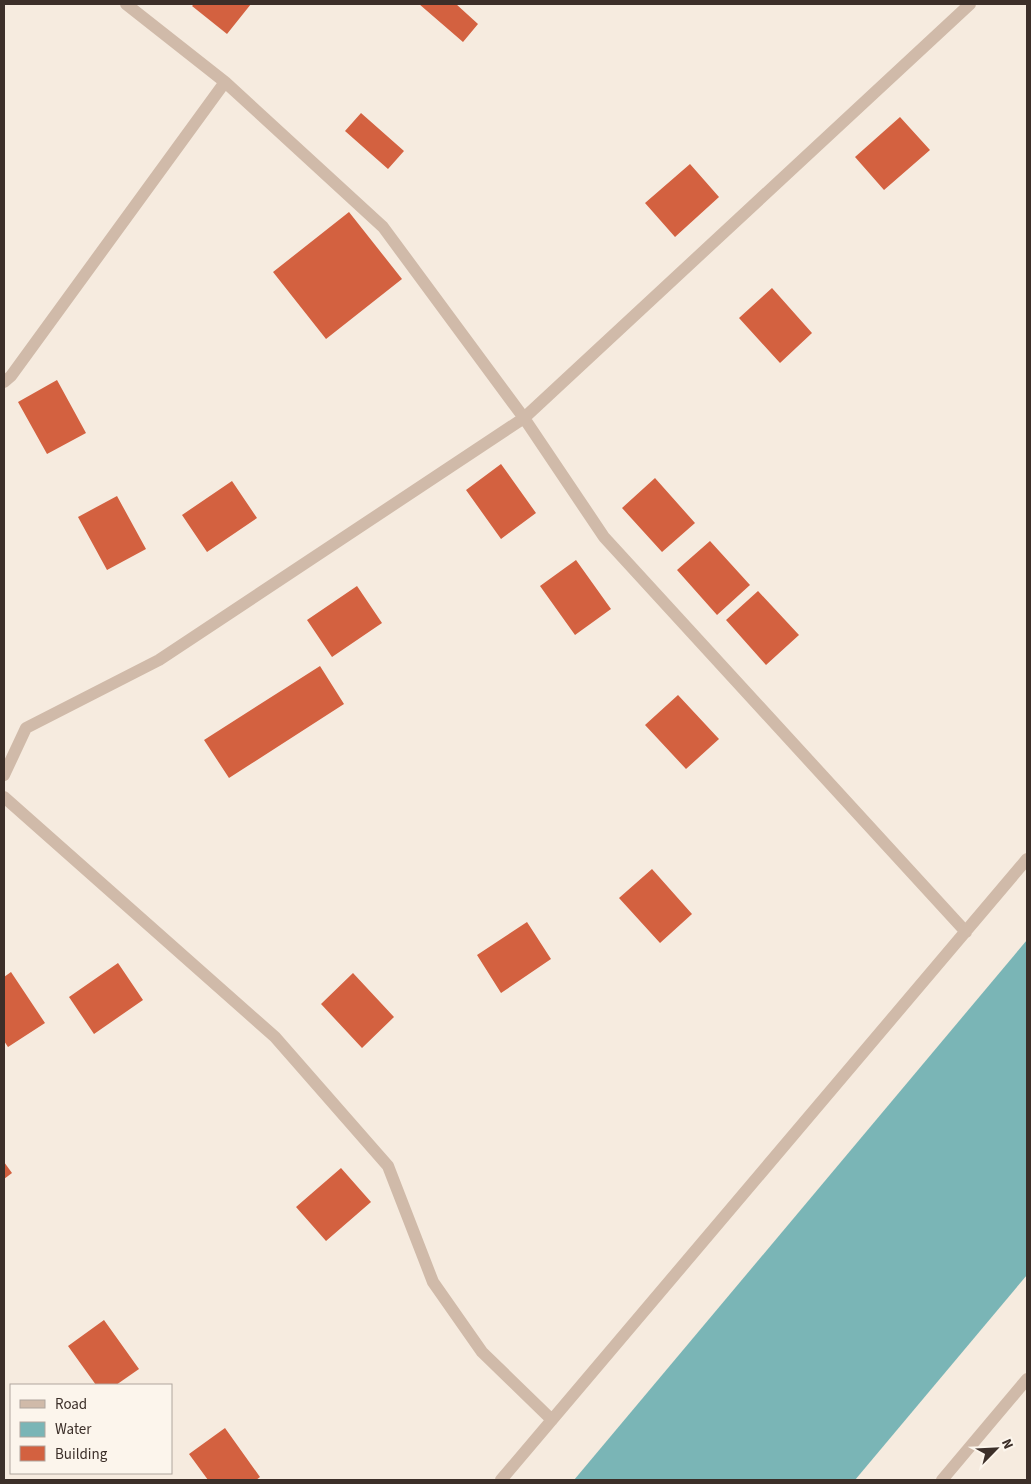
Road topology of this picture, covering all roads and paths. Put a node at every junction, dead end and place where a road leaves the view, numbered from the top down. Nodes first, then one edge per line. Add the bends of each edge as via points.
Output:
1 (126, 4) edge
2 (970, 4) edge
3 (225, 82) junction
4 (4, 382) edge
5 (524, 418) junction
6 (4, 775) edge
7 (4, 796) edge
8 (1027, 859) edge
9 (966, 932) junction
10 (1027, 1379) edge
11 (552, 1420) junction
12 (501, 1480) edge
13 (942, 1480) edge

1 - 3 street
2 - 5 street
3 - 4 street
3 - 5 street via 383,227
5 - 6 street via 159,660 26,728
5 - 9 street via 604,537
7 - 11 street via 275,1036 388,1166 432,1282 482,1352
8 - 9 street
9 - 11 street
10 - 13 street
11 - 12 street

